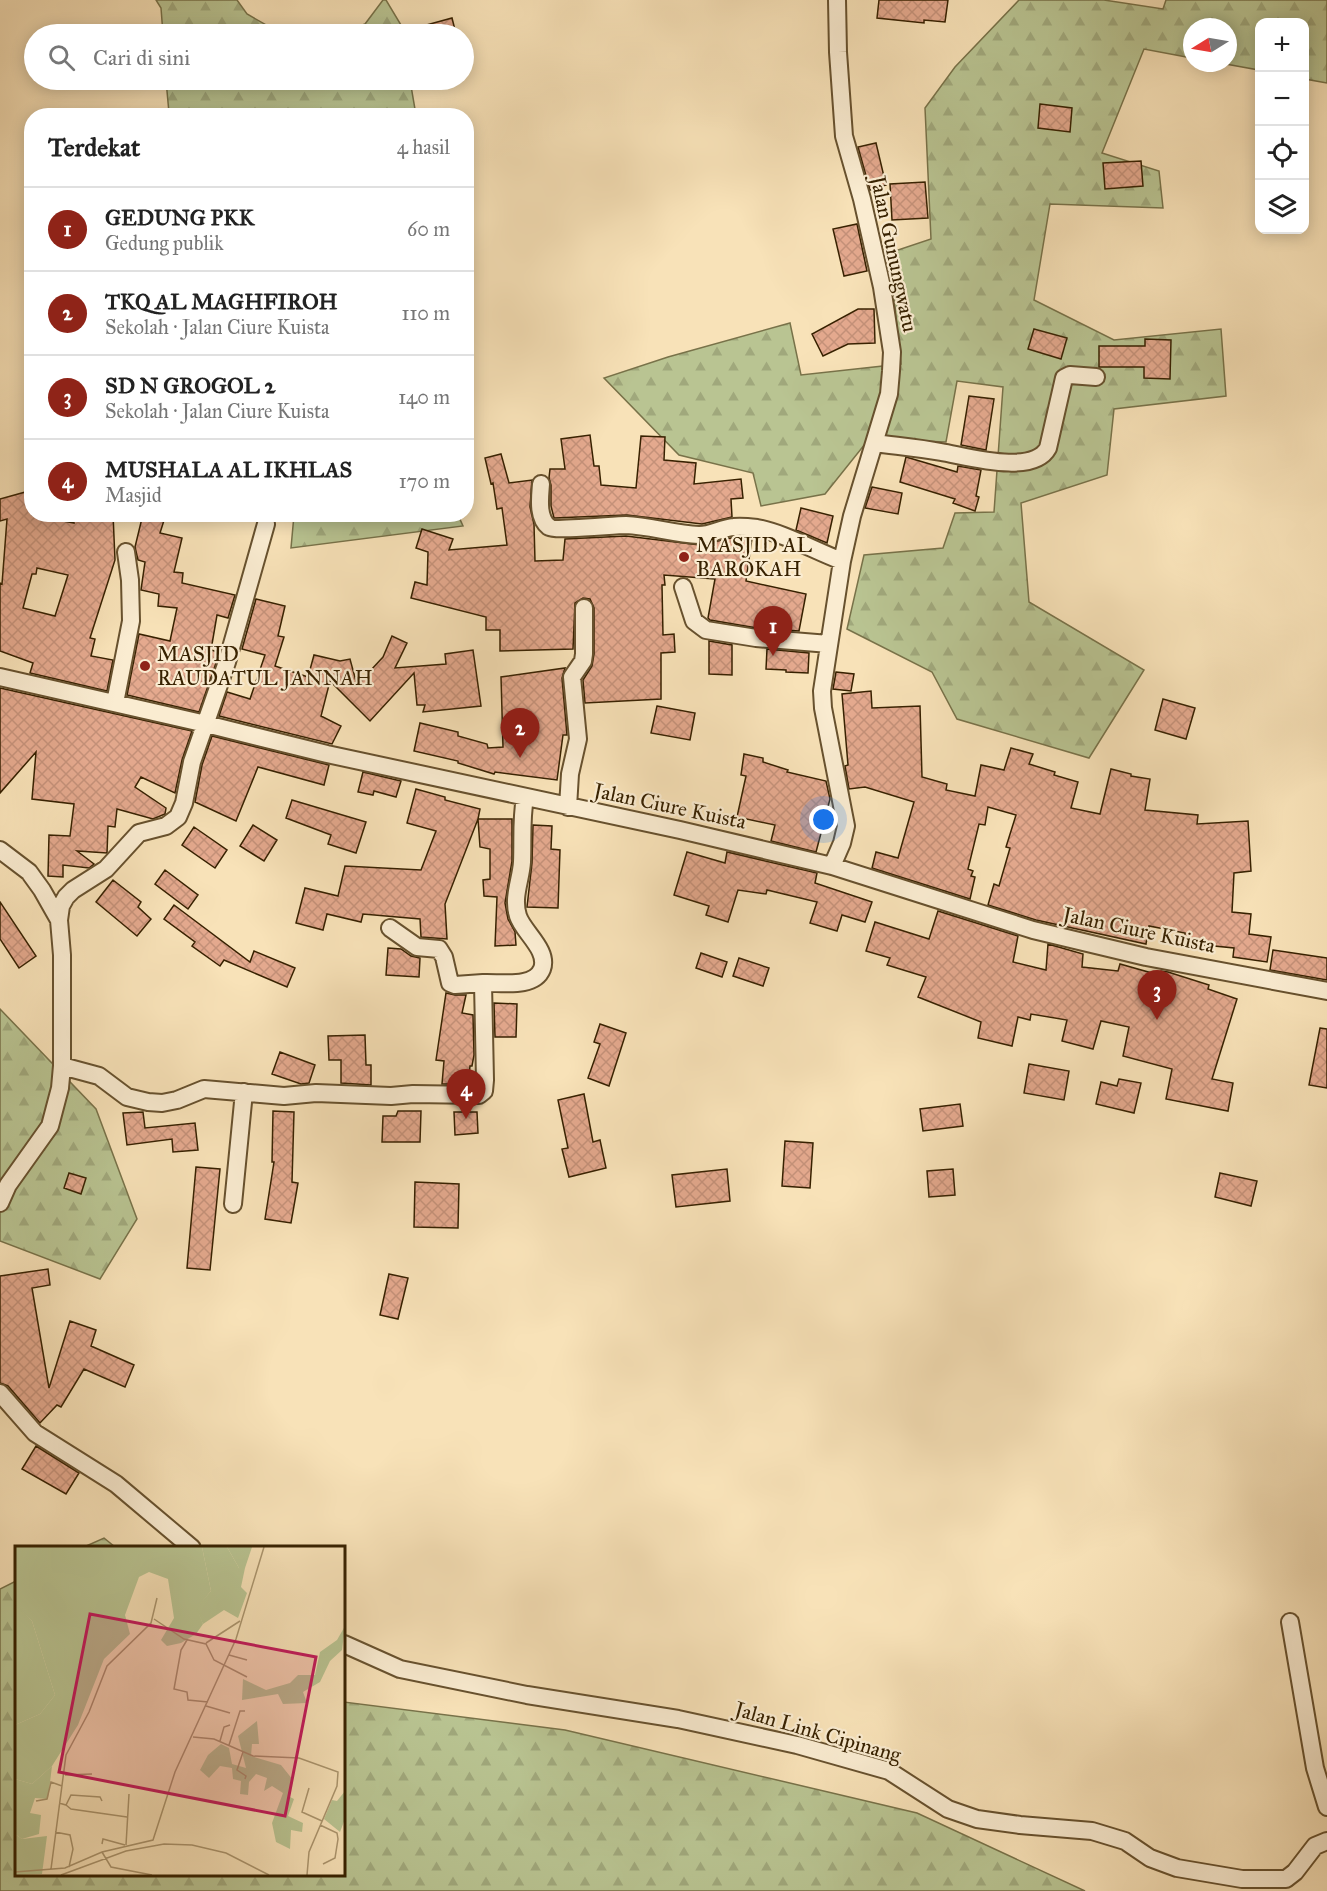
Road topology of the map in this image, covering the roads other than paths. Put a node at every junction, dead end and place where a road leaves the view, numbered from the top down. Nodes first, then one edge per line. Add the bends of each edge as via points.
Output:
1 (837, 0) edge
2 (1096, 377) dead end
3 (875, 443) junction
4 (541, 484) dead end
5 (266, 524) dead end
6 (126, 552) dead end
7 (842, 561) junction
8 (683, 588) dead end
9 (584, 608) dead end
10 (829, 644) junction
11 (0, 677) edge
12 (115, 703) junction
13 (206, 724) junction
14 (525, 798) junction
15 (568, 807) junction
16 (0, 850) edge
17 (832, 866) junction
18 (59, 920) junction
19 (390, 928) dead end
20 (483, 983) junction
21 (1327, 991) edge
22 (62, 1066) junction
23 (244, 1092) junction
24 (0, 1203) edge
25 (233, 1204) dead end
26 (0, 1393) edge
27 (190, 1546) edge
28 (1290, 1622) dead end
29 (345, 1644) edge
30 (1327, 1807) edge
31 (1327, 1841) edge

1 - 3 street, Jalan Gunungwatu via 844,136 882,287 892,352 889,394
2 - 3 street via 1064,378 1048,448 1033,460 980,460
3 - 7 street, Jalan Gunungwatu
4 - 7 street via 542,517 554,530 629,525 700,535 742,526 783,536
5 - 13 street
6 - 12 street via 131,621
7 - 10 street, Jalan Gunungwatu
8 - 10 street via 694,621 706,630
9 - 15 street via 583,661 572,677 578,739
10 - 17 street, Jalan Gunungwatu via 823,708 846,826
11 - 12 street, Jalan Ciure Kuista
12 - 13 street, Jalan Ciure Kuista
13 - 14 street, Jalan Ciure Kuista
13 - 18 street via 178,817 165,826 139,833 106,869 66,897
14 - 15 street, Jalan Ciure Kuista
14 - 20 street via 516,908 539,948 542,968 529,981
15 - 17 street, Jalan Ciure Kuista
16 - 18 street via 29,872
17 - 21 street, Jalan Ciure Kuista via 1033,930 1146,957
18 - 22 street
19 - 20 street via 417,947 440,949 450,983
20 - 23 street via 485,1080 484,1091 479,1095 284,1096
22 - 23 street via 99,1076 127,1096 148,1102 177,1100 204,1089
22 - 24 street via 50,1126 8,1185
23 - 25 street
26 - 27 street via 35,1433 116,1484
28 - 30 street via 1315,1768
29 - 31 street, Jalan Link Cipinang via 400,1670 678,1719 797,1745 889,1771 948,1809 977,1819 1092,1831 1125,1841 1150,1858 1177,1868 1242,1879 1286,1879 1315,1846

